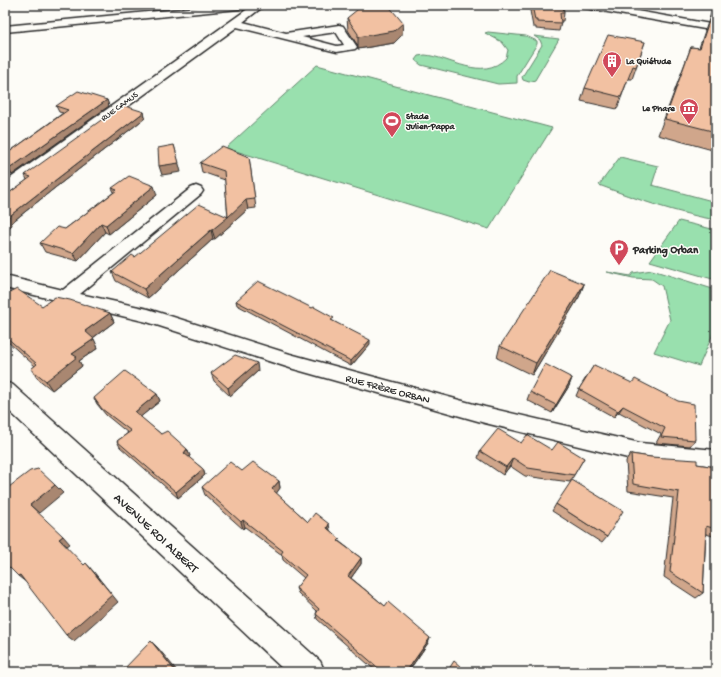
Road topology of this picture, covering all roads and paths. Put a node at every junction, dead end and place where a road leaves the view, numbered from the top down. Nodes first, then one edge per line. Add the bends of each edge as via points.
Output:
1 (252, 5) edge
2 (260, 5) edge
3 (585, 5) edge
4 (234, 23) junction
5 (716, 28) edge
6 (5, 29) edge
7 (286, 36) junction
8 (5, 189) edge
9 (196, 191) dead end
10 (5, 282) edge
11 (65, 297) junction
12 (5, 392) edge
13 (716, 459) edge
14 (309, 672) edge

1 - 6 street
2 - 4 street, RUE CAMUS
3 - 5 street
4 - 7 street
4 - 8 street, RUE CAMUS
7 - 7 street via 337,49 351,47 339,28
9 - 11 street
10 - 11 street, RUE FRÈRE ORBAN
11 - 13 street, RUE FRÈRE ORBAN via 148,316 290,361 485,415 640,452
12 - 14 main road, AVENUE ROI ALBERT

